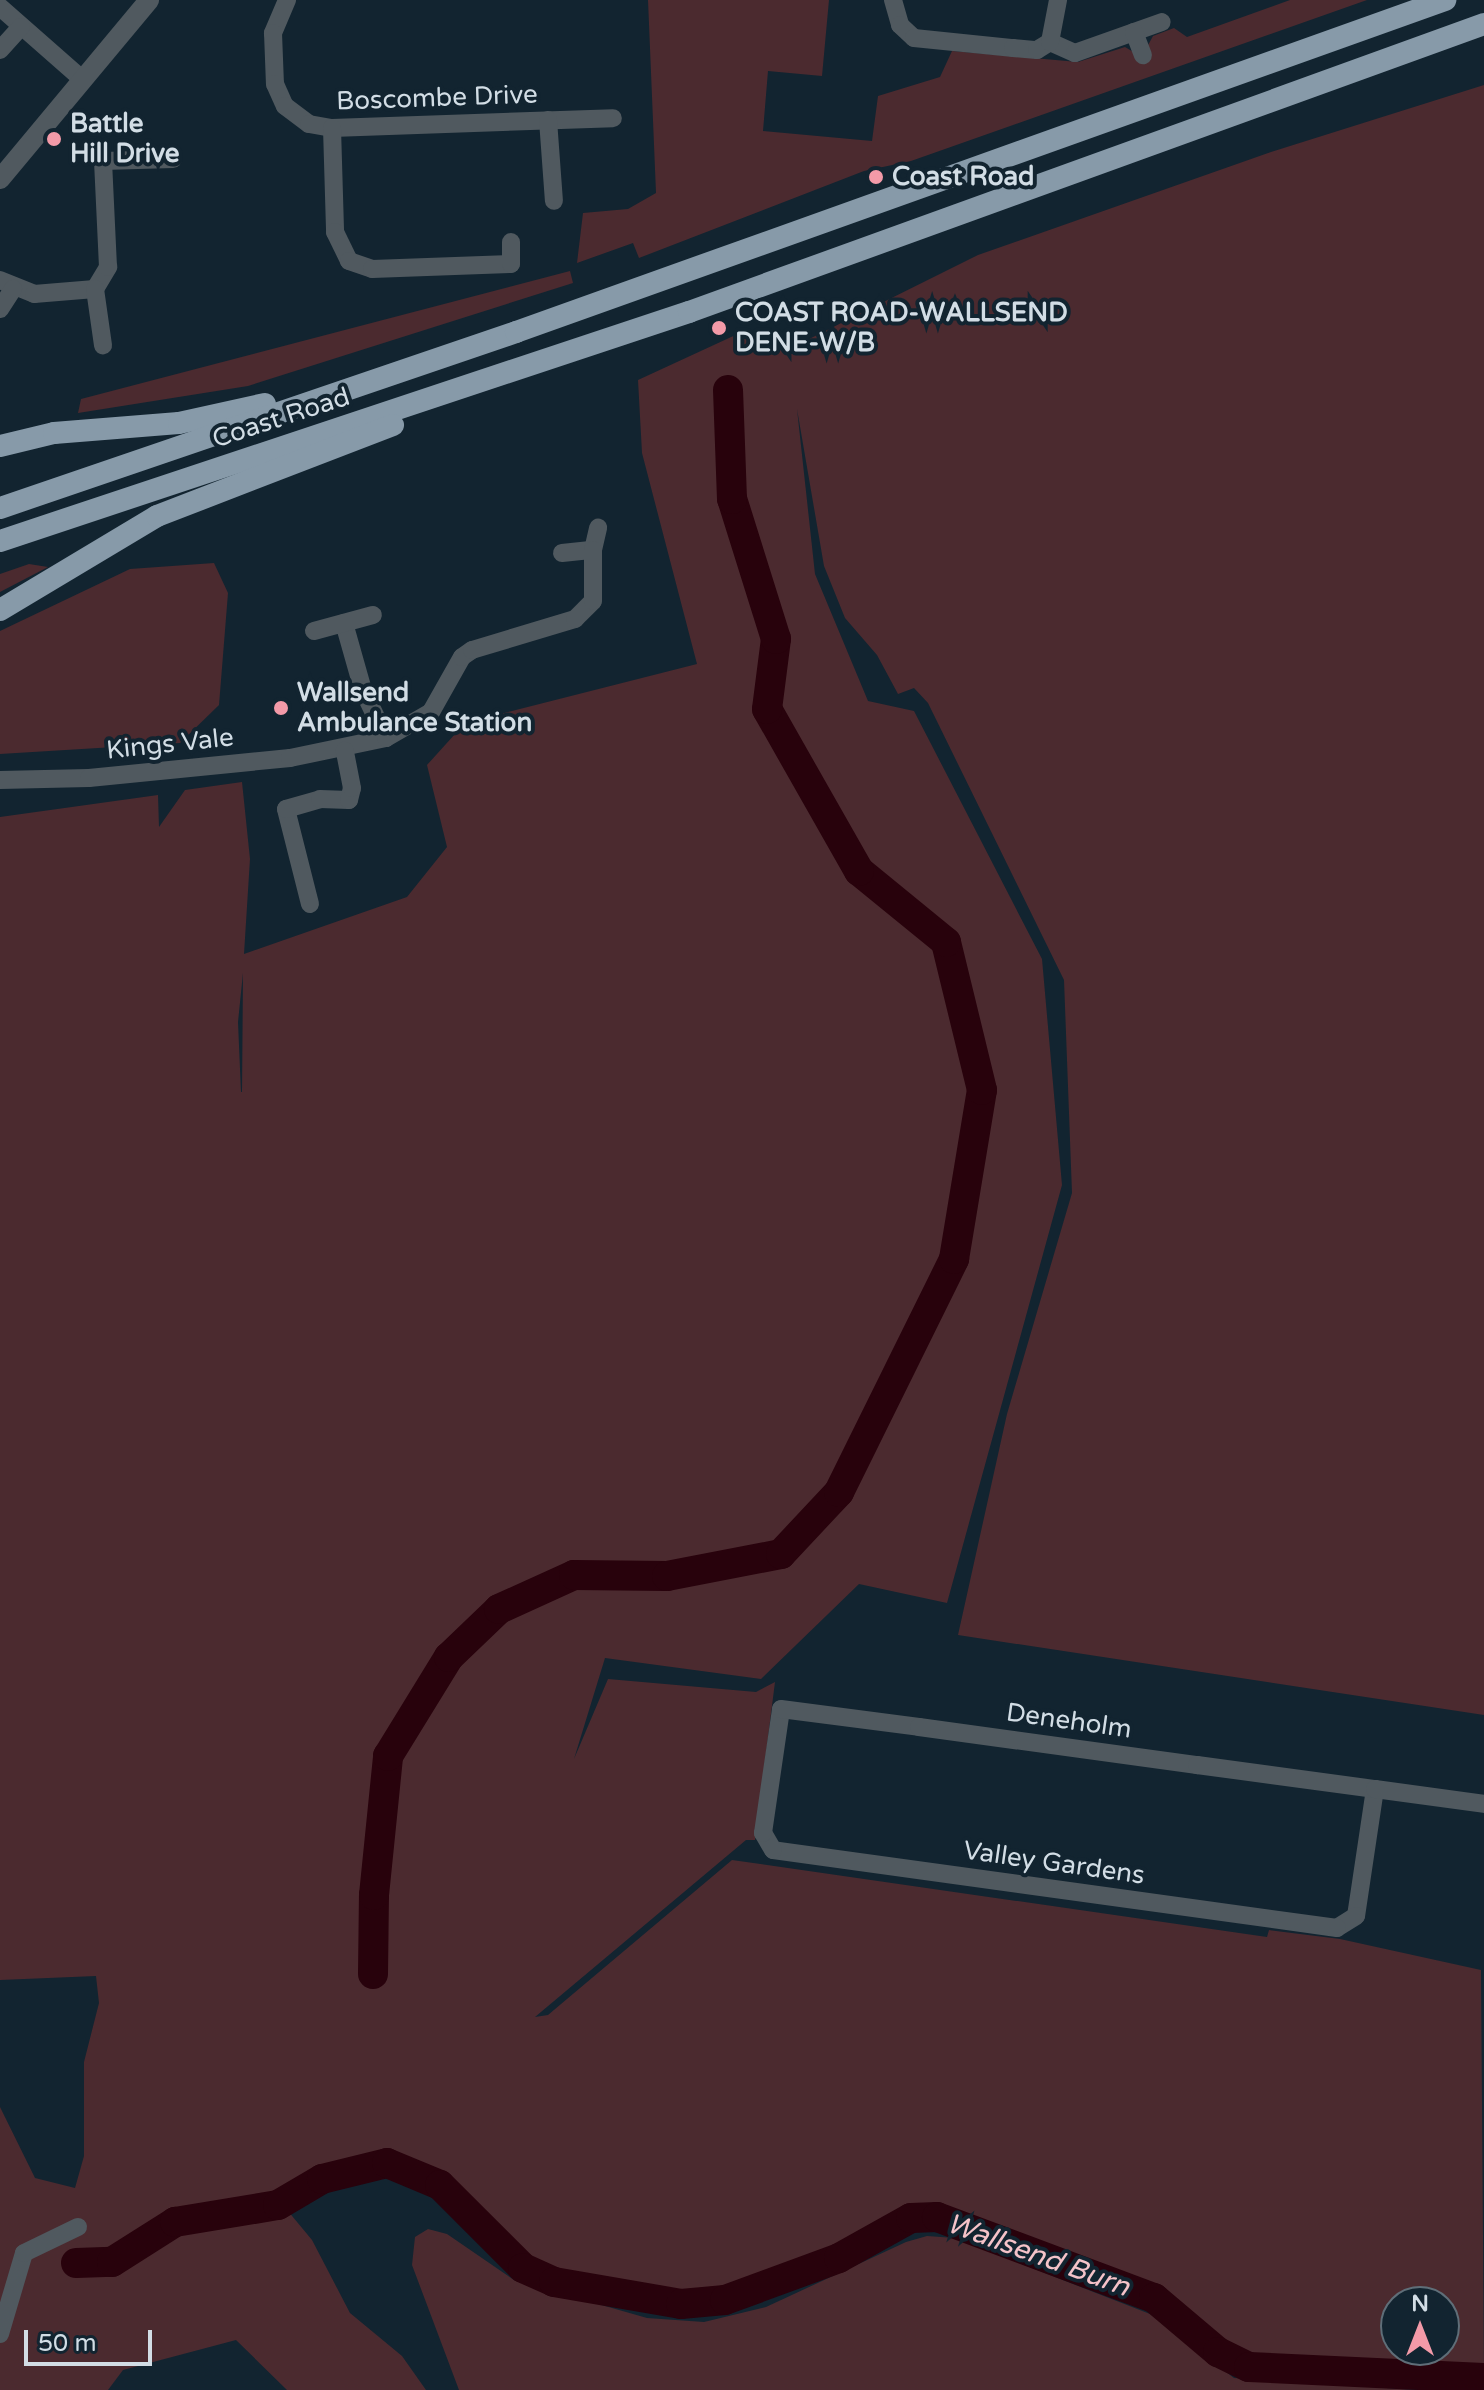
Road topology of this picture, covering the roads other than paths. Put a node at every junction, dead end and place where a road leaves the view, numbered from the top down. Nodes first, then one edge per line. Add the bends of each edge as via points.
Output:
1 (149, 0) edge
2 (287, 0) edge
3 (893, 0) edge
4 (1058, 0) edge
5 (1445, 0) edge
6 (0, 7) edge
7 (1162, 22) dead end
8 (1484, 24) edge
9 (21, 27) junction
10 (1134, 32) junction
11 (1484, 36) edge
12 (1050, 42) junction
13 (0, 50) edge
14 (1143, 55) dead end
15 (82, 79) junction
16 (613, 118) dead end
17 (1213, 119) junction
18 (548, 120) junction
19 (332, 128) junction
20 (173, 159) dead end
21 (0, 179) edge
22 (554, 201) dead end
23 (511, 242) dead end
24 (6, 284) edge
25 (95, 289) junction
26 (0, 309) edge
27 (689, 312) junction
28 (516, 332) junction
29 (103, 345) dead end
30 (0, 446) edge
31 (0, 508) edge
32 (598, 528) dead end
33 (0, 541) edge
34 (593, 550) junction
35 (562, 553) dead end
36 (0, 610) edge
37 (373, 615) dead end
38 (344, 623) junction
39 (314, 631) dead end
40 (386, 738) junction
41 (345, 751) junction
42 (0, 780) edge
43 (310, 904) dead end
44 (1375, 1789) junction
45 (1484, 1804) edge
46 (766, 1844) joint
47 (78, 2227) dead end
48 (0, 2334) edge

1 - 15 street
2 - 19 street, Boscombe Drive via 273,33 279,95 300,120
3 - 12 street via 900,25 914,38 1037,50
4 - 12 street
5 - 28 highway, Coast Road
6 - 9 street
7 - 10 street
8 - 17 highway, Coast Road
9 - 13 street
9 - 15 street
10 - 12 street via 1075,53
10 - 14 street
11 - 17 highway
15 - 21 street
16 - 18 street, Boscombe Drive
17 - 27 highway, Coast Road
18 - 19 street, Boscombe Drive
18 - 22 street
19 - 23 street via 335,232 349,261 372,269 511,264
20 - 25 street via 94,161 108,267
24 - 25 street via 34,294
24 - 26 street
25 - 29 street
27 - 33 highway, Coast Road
27 - 36 highway via 157,516
28 - 30 highway via 203,419 54,433
28 - 31 highway, Coast Road
32 - 34 street, Kings Vale
34 - 35 street
34 - 40 street, Kings Vale via 593,601 575,619 472,650 462,657 431,712
37 - 38 street
38 - 39 street
38 - 40 street via 363,690
40 - 41 street, Kings Vale
41 - 42 street, Kings Vale via 89,778
41 - 43 street via 349,800 320,799 286,809
44 - 45 street, Deneholm
44 - 46 street, Valley Gardens via 1356,1916 1337,1928 773,1850
44 - 46 street, Deneholm via 781,1709
47 - 48 street via 24,2253

